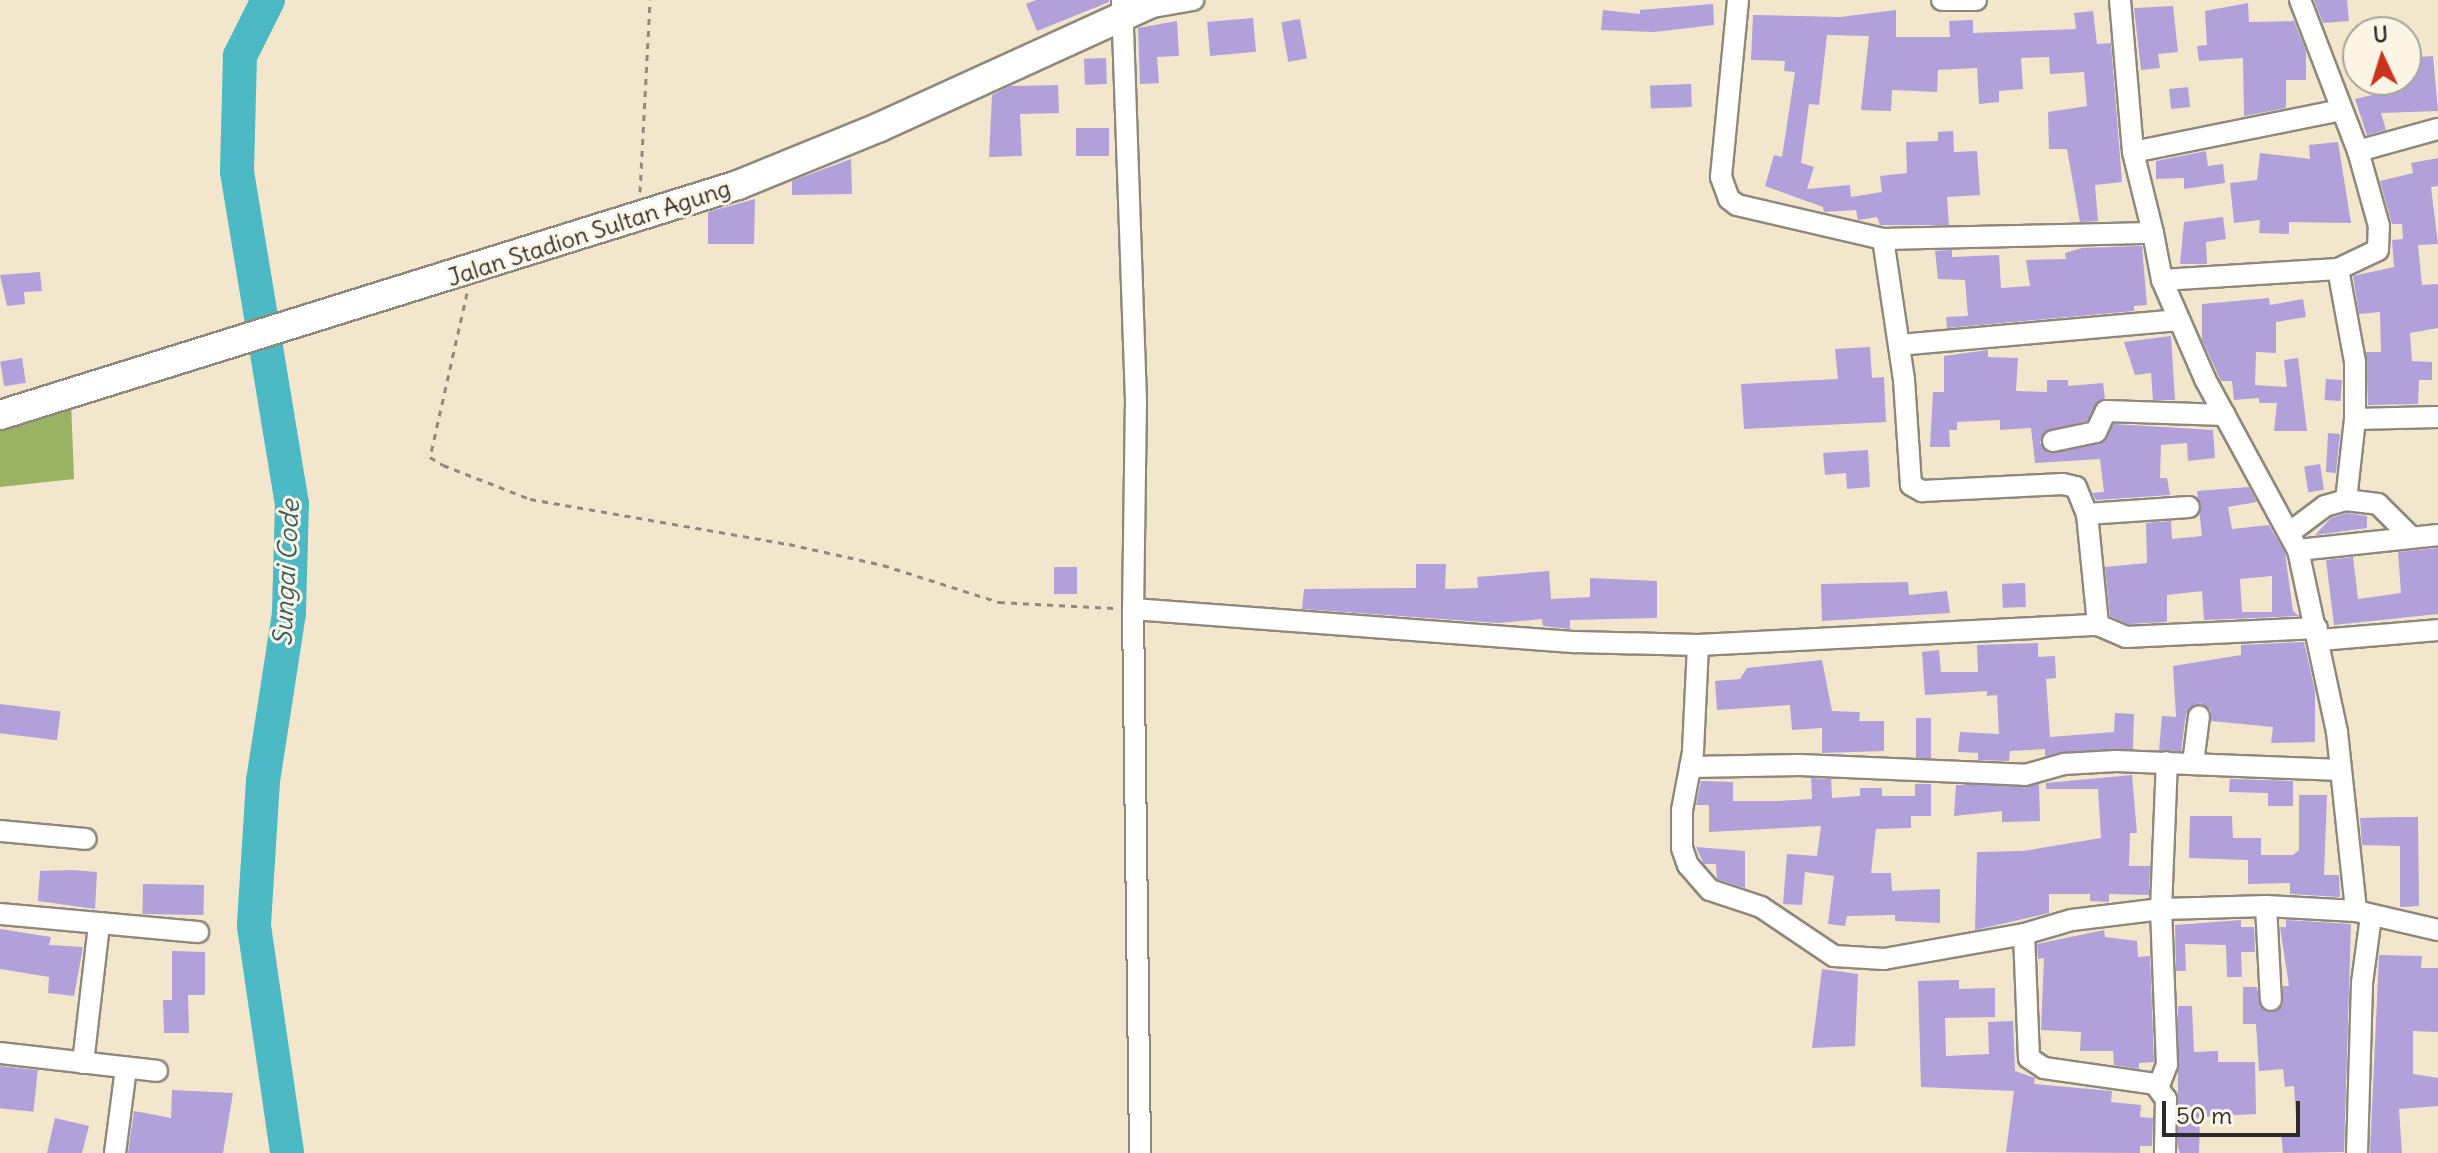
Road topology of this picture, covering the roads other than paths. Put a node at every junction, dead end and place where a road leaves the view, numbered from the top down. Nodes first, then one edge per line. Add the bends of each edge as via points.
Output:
1 (1193, 0) edge
2 (1738, 0) edge
3 (1942, 0) edge
4 (1964, 0) edge
5 (1976, 0) edge
6 (2120, 0) edge
7 (2300, 0) edge
8 (1136, 6) edge
9 (2342, 110) junction
10 (2438, 129) edge
11 (2358, 151) junction
12 (2133, 152) junction
13 (2153, 233) junction
14 (1883, 239) junction
15 (2338, 269) junction
16 (2162, 280) junction
17 (2178, 320) junction
18 (1899, 345) junction
19 (0, 415) edge
20 (2225, 415) junction
21 (2438, 417) edge
22 (2355, 419) junction
23 (2053, 441) dead end
24 (2346, 500) junction
25 (2189, 507) dead end
26 (2087, 514) junction
27 (2409, 535) junction
28 (2438, 535) edge
29 (2294, 541) junction
30 (1133, 609) junction
31 (2098, 625) junction
32 (2438, 630) edge
33 (2318, 634) junction
34 (1698, 645) junction
35 (2199, 716) dead end
36 (2167, 762) junction
37 (2193, 763) junction
38 (1690, 767) junction
39 (2341, 770) junction
40 (0, 831) edge
41 (86, 839) dead end
42 (2266, 906) junction
43 (2161, 909) junction
44 (0, 914) edge
45 (2363, 914) junction
46 (99, 924) junction
47 (2438, 930) edge
48 (198, 932) dead end
49 (2024, 934) junction
50 (2271, 1000) dead end
51 (0, 1053) edge
52 (83, 1063) junction
53 (126, 1068) junction
54 (157, 1071) dead end
55 (2158, 1088) junction
56 (115, 1153) edge
57 (1140, 1153) edge
58 (2165, 1153) edge
59 (2357, 1153) edge

1 - 8 street
2 - 14 street via 1721,177 1729,199
3 - 4 street
4 - 5 street
6 - 12 street
7 - 9 street
8 - 19 main road, Jalan Stadion Sultan Agung via 803,161 468,273
8 - 30 street
9 - 11 street
9 - 12 street
10 - 11 street
11 - 15 street via 2381,239 2378,250 2367,258
12 - 13 street
13 - 14 street
13 - 16 street
14 - 18 street
15 - 16 street
15 - 22 street via 2355,362
16 - 17 street
17 - 18 street
17 - 20 street
18 - 26 street via 1911,485 1922,491 2063,484 2076,487
20 - 23 street via 2106,411 2096,432
20 - 29 street
21 - 22 street
22 - 24 street
24 - 27 street via 2378,504
24 - 29 street via 2325,506
25 - 26 street
26 - 31 street
27 - 28 street
27 - 29 street
29 - 33 street
30 - 34 street via 1576,642
30 - 57 street
31 - 33 street via 2126,637
31 - 34 street
32 - 33 street
33 - 39 street
34 - 38 street
35 - 37 street
36 - 37 street
36 - 38 street via 2064,764 2025,775 1800,765
36 - 43 street
37 - 39 street
38 - 49 street via 1682,848 1698,880 1710,890 1761,907 1834,956 1884,959
39 - 45 street
40 - 41 street
42 - 43 street
42 - 45 street
42 - 50 street
43 - 49 street via 2072,920
43 - 55 street via 2167,1065
44 - 46 street
45 - 47 street
45 - 59 street
46 - 48 street
46 - 52 street
49 - 55 street via 2027,1049 2035,1065 2148,1081
51 - 52 street
52 - 53 street
53 - 54 street
53 - 56 street
55 - 58 street via 2166,1099

